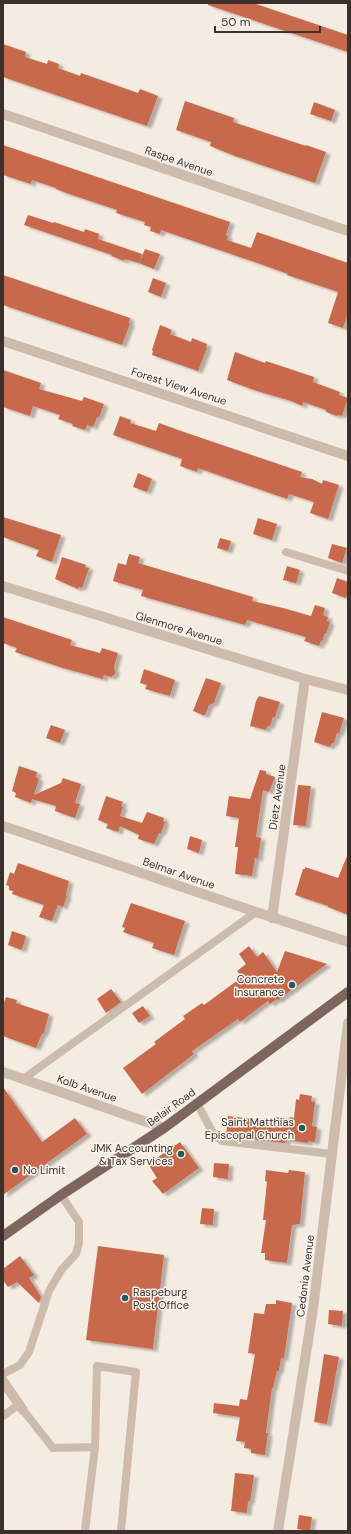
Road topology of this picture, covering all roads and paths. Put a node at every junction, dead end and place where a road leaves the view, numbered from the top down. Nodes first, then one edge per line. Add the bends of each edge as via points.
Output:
1 (3, 114) edge
2 (348, 231) edge
3 (3, 340) edge
4 (348, 456) edge
5 (286, 552) dead end
6 (348, 572) edge
7 (3, 586) edge
8 (305, 679) junction
9 (348, 690) edge
10 (3, 826) edge
11 (256, 912) junction
12 (272, 918) junction
13 (348, 942) edge
14 (348, 992) edge
15 (348, 1023) edge
16 (3, 1072) edge
17 (23, 1079) junction
18 (197, 1103) junction
19 (164, 1128) junction
20 (332, 1154) junction
21 (61, 1195) junction
22 (3, 1236) edge
23 (3, 1374) edge
24 (3, 1381) edge
25 (21, 1408) junction
26 (3, 1416) edge
27 (95, 1447) junction
28 (85, 1531) edge
29 (121, 1531) edge
30 (278, 1531) edge

1 - 2 street, Raspe Avenue
3 - 4 street, Forest View Avenue
5 - 6 lane
7 - 8 street, Glenmore Avenue
8 - 9 street, Glenmore Avenue
8 - 12 street, Dietz Avenue
10 - 11 street, Belmar Avenue
11 - 12 street, Belmar Avenue
11 - 17 lane
12 - 13 street, Belmar Avenue
14 - 18 main road, Belair Road
15 - 20 street, Cedonia Avenue
16 - 17 street, Kolb Avenue
17 - 19 street, Kolb Avenue
18 - 19 main road, Belair Road
18 - 20 lane via 214,1135 222,1141
19 - 21 main road, Belair Road
20 - 30 street, Cedonia Avenue via 313,1310
21 - 22 main road, Belair Road
21 - 23 lane via 78,1222 79,1243 76,1254 62,1269 49,1291 29,1352 20,1364
24 - 25 street
25 - 26 lane
25 - 27 lane via 53,1448
27 - 28 lane
27 - 29 lane via 97,1366 136,1372

